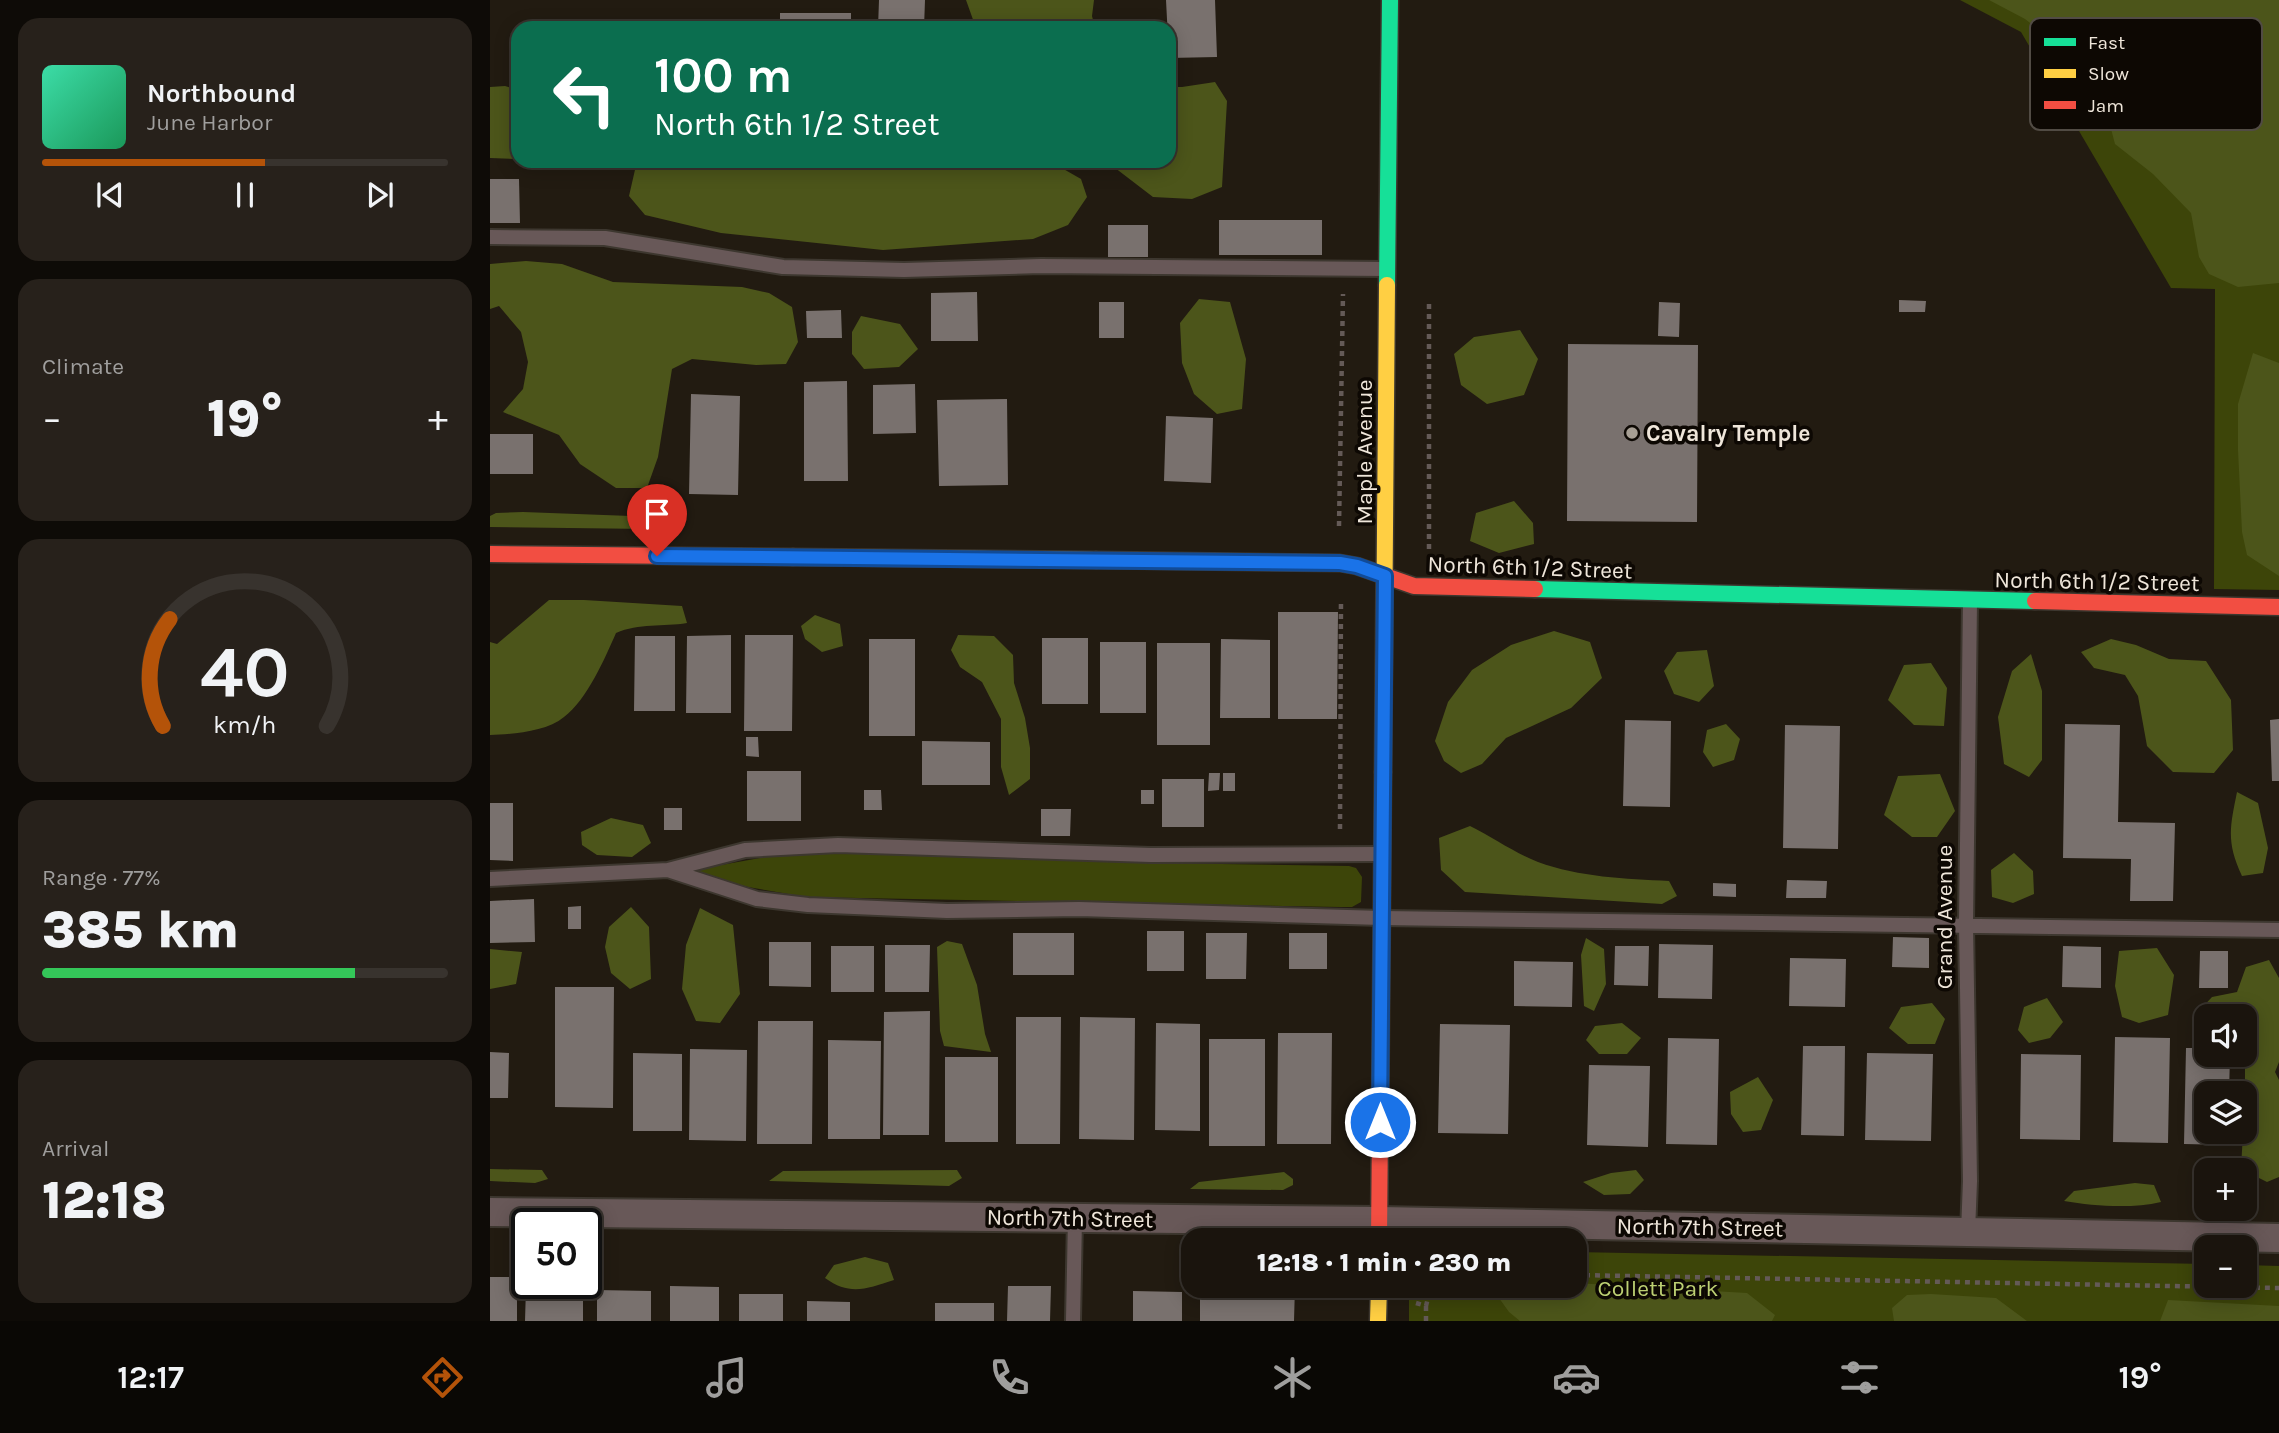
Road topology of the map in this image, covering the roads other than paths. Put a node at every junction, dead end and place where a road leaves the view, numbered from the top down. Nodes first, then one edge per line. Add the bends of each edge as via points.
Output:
1 (1390, 0) edge
2 (490, 237) edge
3 (1388, 269) junction
4 (490, 554) edge
5 (1385, 576) junction
6 (1970, 601) junction
7 (2279, 607) edge
8 (1382, 854) junction
9 (668, 870) junction
10 (490, 879) edge
11 (1382, 918) junction
12 (1966, 924) junction
13 (2279, 930) edge
14 (490, 1212) edge
15 (1075, 1218) junction
16 (1310, 1228) edge
17 (1380, 1228) edge
18 (1587, 1231) edge
19 (1968, 1232) junction
20 (2279, 1238) edge
21 (1379, 1298) edge
22 (1073, 1321) edge
23 (1378, 1321) edge

1 - 3 street, Maple Avenue
2 - 3 lane via 605,238 783,267
3 - 5 street, Maple Avenue
4 - 5 street, North 6th 1/2 Street via 1340,563
5 - 6 street, North 6th 1/2 Street via 1429,587
5 - 8 street, Maple Avenue
6 - 7 street, North 6th 1/2 Street
6 - 12 lane, Grand Avenue
8 - 9 lane via 1151,855 838,845 745,850
8 - 11 street, Maple Avenue
9 - 10 lane
9 - 11 lane via 757,899 808,905
11 - 12 lane
11 - 17 street, Maple Avenue
12 - 13 lane
12 - 19 lane, Grand Avenue
14 - 15 street, North 7th Street
15 - 16 street, North 7th Street
15 - 22 lane
18 - 19 street, North 7th Street
19 - 20 street, North 7th Street
21 - 23 street

